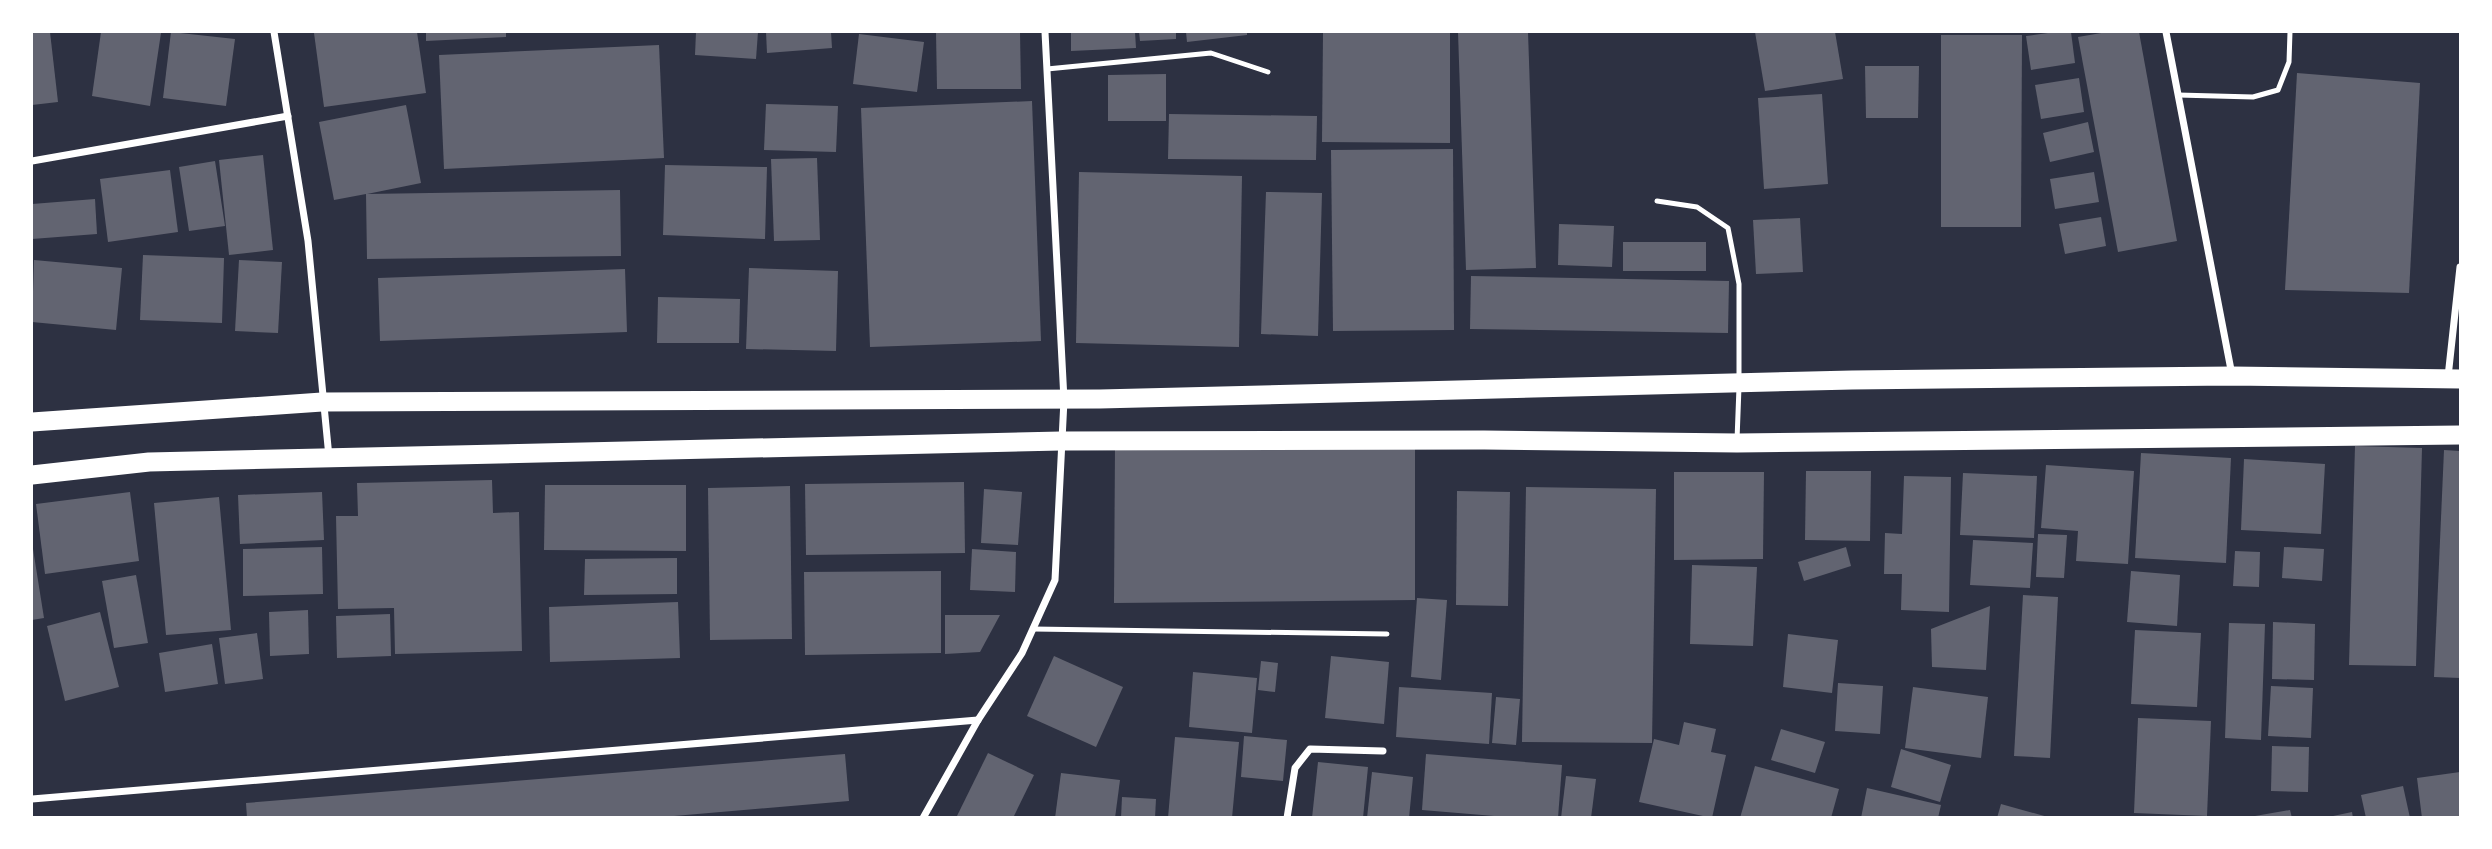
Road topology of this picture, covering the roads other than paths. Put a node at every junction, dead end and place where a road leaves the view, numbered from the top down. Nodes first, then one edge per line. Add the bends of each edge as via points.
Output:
1 (274, 32) edge
2 (1045, 32) edge
3 (2166, 32) edge
4 (2290, 32) edge
5 (1047, 69) junction
6 (1268, 72) dead end
7 (2178, 95) junction
8 (288, 116) junction
9 (32, 162) edge
10 (1657, 201) dead end
11 (2460, 267) edge
12 (2232, 376) junction
13 (2454, 379) edge
14 (1739, 383) junction
15 (1064, 400) junction
16 (322, 402) junction
17 (32, 422) edge
18 (2460, 435) edge
19 (1061, 441) junction
20 (1737, 443) junction
21 (329, 458) junction
22 (32, 475) edge
23 (1033, 629) junction
24 (1387, 634) dead end
25 (978, 720) junction
26 (1383, 751) dead end
27 (32, 799) edge
28 (923, 817) edge
29 (1287, 817) edge

1 - 8 street
2 - 5 street
3 - 7 street
4 - 7 lane via 2289,62 2278,90 2253,97
5 - 6 lane via 1211,53
5 - 15 street
7 - 12 street
8 - 9 street
8 - 16 street via 309,241
10 - 14 lane via 1697,207 1728,228 1739,284
11 - 13 street
12 - 13 highway
12 - 14 highway
14 - 15 highway
14 - 20 lane
15 - 16 highway
15 - 19 street
16 - 17 highway
16 - 21 street
18 - 20 highway
19 - 20 highway
19 - 21 highway
19 - 23 street via 1055,580
21 - 22 highway via 149,462
23 - 24 lane
23 - 25 street
25 - 27 street
25 - 28 street
26 - 29 street via 1310,749 1295,768

